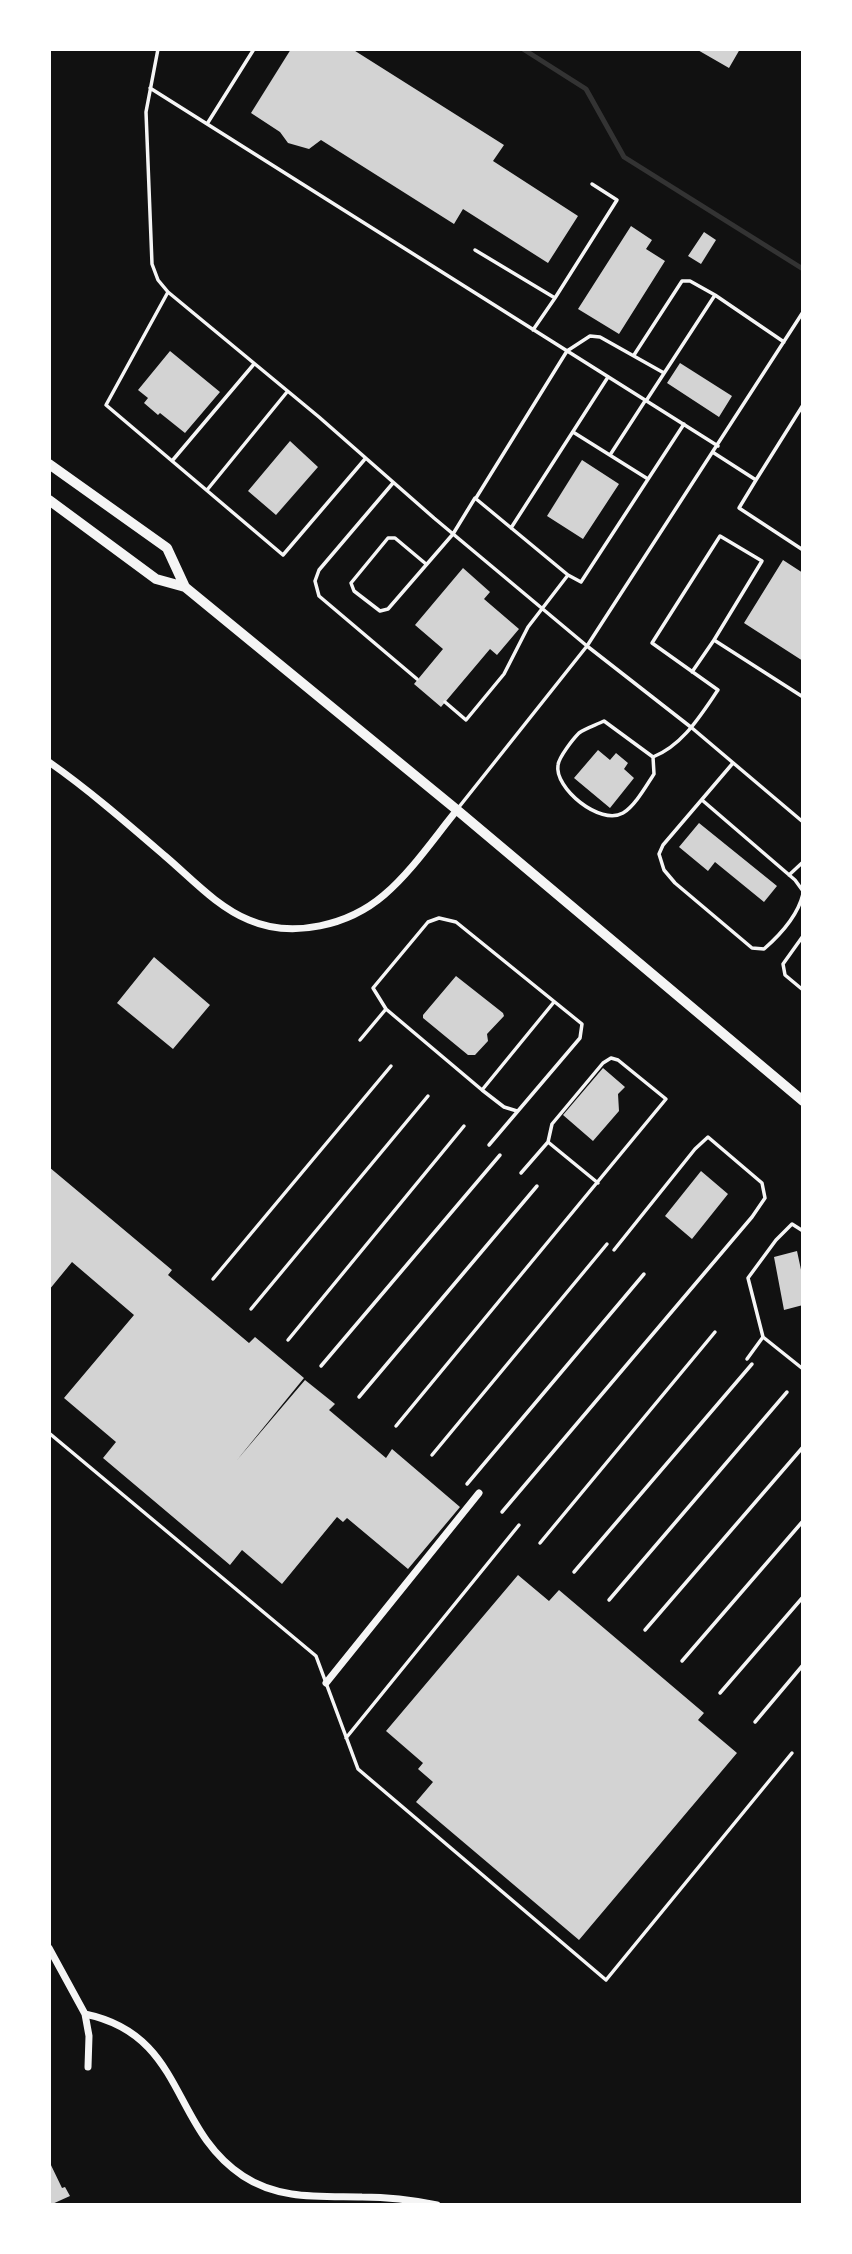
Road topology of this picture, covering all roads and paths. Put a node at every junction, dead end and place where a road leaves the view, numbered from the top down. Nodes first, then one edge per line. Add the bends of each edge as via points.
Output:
1 (158, 49) edge
2 (254, 49) edge
3 (150, 88) junction
4 (207, 124) junction
5 (592, 184) dead end
6 (475, 250) dead end
7 (168, 292) junction
8 (715, 295) junction
9 (555, 298) junction
10 (803, 312) edge
11 (533, 330) junction
12 (784, 342) junction
13 (567, 351) junction
14 (634, 355) junction
15 (254, 364) junction
16 (664, 373) junction
17 (608, 377) junction
18 (288, 391) junction
19 (646, 401) junction
20 (803, 405) edge
21 (684, 425) junction
22 (573, 432) junction
23 (718, 446) junction
24 (714, 453) junction
25 (610, 455) junction
26 (365, 459) junction
27 (172, 461) junction
28 (49, 464) edge
29 (649, 479) junction
30 (756, 480) junction
31 (393, 483) junction
32 (206, 490) junction
33 (475, 499) junction
34 (49, 500) edge
35 (511, 528) junction
36 (453, 534) junction
37 (803, 550) edge
38 (426, 564) junction
39 (568, 575) junction
40 (184, 587) junction
41 (544, 609) junction
42 (714, 640) junction
43 (587, 646) junction
44 (692, 672) junction
45 (418, 680) dead end
46 (803, 697) edge
47 (445, 702) dead end
48 (692, 728) junction
49 (653, 757) junction
50 (49, 762) edge
51 (733, 763) junction
52 (702, 800) junction
53 (457, 810) junction
54 (803, 822) edge
55 (803, 862) edge
56 (789, 875) junction
57 (803, 893) edge
58 (803, 936) edge
59 (803, 990) edge
60 (554, 1002) junction
61 (386, 1009) junction
62 (360, 1040) dead end
63 (391, 1066) dead end
64 (482, 1090) junction
65 (428, 1096) dead end
66 (803, 1101) edge
67 (518, 1111) junction
68 (464, 1126) dead end
69 (548, 1142) junction
70 (489, 1145) dead end
71 (500, 1155) dead end
72 (521, 1173) dead end
73 (598, 1183) junction
74 (537, 1186) dead end
75 (803, 1231) edge
76 (607, 1244) dead end
77 (614, 1250) dead end
78 (644, 1274) dead end
79 (213, 1279) dead end
80 (251, 1309) dead end
81 (715, 1332) dead end
82 (763, 1336) junction
83 (288, 1340) dead end
84 (747, 1359) dead end
85 (752, 1364) dead end
86 (321, 1366) dead end
87 (803, 1369) edge
88 (787, 1392) dead end
89 (359, 1397) dead end
90 (396, 1426) dead end
91 (49, 1433) edge
92 (803, 1447) edge
93 (432, 1455) dead end
94 (467, 1484) dead end
95 (479, 1493) dead end
96 (502, 1511) dead end
97 (803, 1521) edge
98 (519, 1525) dead end
99 (540, 1543) dead end
100 (575, 1572) dead end
101 (803, 1597) edge
102 (609, 1601) dead end
103 (645, 1630) dead end
104 (682, 1661) dead end
105 (803, 1665) edge
106 (326, 1683) junction
107 (720, 1693) dead end
108 (755, 1722) dead end
109 (346, 1738) junction
110 (792, 1753) dead end
111 (49, 1948) edge
112 (85, 2014) junction
113 (88, 2067) dead end
114 (437, 2205) edge

1 - 3 lane
2 - 4 lane
3 - 4 lane
3 - 7 lane via 146,112 152,264
4 - 11 lane
5 - 9 lane via 617,200
6 - 9 lane
7 - 15 lane
7 - 27 lane via 106,405
8 - 12 lane
8 - 14 lane via 682,281
8 - 16 lane
9 - 11 lane
10 - 12 lane
11 - 13 lane
12 - 23 lane
13 - 14 lane via 593,335
13 - 17 lane
13 - 33 lane
14 - 16 lane
15 - 18 lane
15 - 27 lane
16 - 19 lane
17 - 19 lane
17 - 22 lane
18 - 26 lane
18 - 32 lane
19 - 21 lane
19 - 25 lane
20 - 30 lane
21 - 23 lane
21 - 29 lane
22 - 25 lane
22 - 35 lane
23 - 24 lane
24 - 30 lane
24 - 43 lane
25 - 29 lane
26 - 31 lane
26 - 32 lane via 283,555
27 - 32 lane
28 - 40 main road via 167,548
29 - 39 lane via 581,582
30 - 37 lane via 739,508
31 - 36 lane
31 - 45 lane via 319,570 315,581 319,596
33 - 35 lane
33 - 36 lane
34 - 40 main road via 156,579
35 - 39 lane
36 - 38 lane
36 - 41 lane
38 - 38 lane via 388,609 380,611 354,591 351,583 388,538 395,538
39 - 41 lane
40 - 53 main road
41 - 43 lane
41 - 47 lane via 528,627 504,674 466,720
42 - 44 lane
42 - 44 lane via 762,561 720,536 652,643
42 - 46 lane
43 - 48 lane
43 - 53 lane
44 - 48 lane via 718,690
48 - 49 lane via 666,752
48 - 51 lane
49 - 49 lane via 654,774 626,811 612,817 598,815 559,780 558,764 579,734 604,720
50 - 53 street via 222,904 250,921 273,927 312,928 364,909 396,883
51 - 52 lane
51 - 54 lane
52 - 56 lane
52 - 57 lane via 659,854 675,883 752,947 764,949 800,907
53 - 66 main road
55 - 56 lane
56 - 57 lane
58 - 59 lane via 783,964 785,975
60 - 61 lane via 456,922 439,918 428,922 373,988
60 - 64 lane
60 - 67 lane via 582,1024 580,1038
61 - 62 lane
61 - 64 lane
63 - 79 lane
64 - 67 lane
65 - 80 lane
67 - 70 lane
68 - 83 lane
69 - 72 lane
69 - 73 lane
69 - 73 lane via 552,1124 611,1058 667,1099
71 - 86 lane
73 - 90 lane
74 - 89 lane
75 - 82 lane via 792,1224 748,1278
76 - 93 lane
77 - 96 lane via 708,1137 762,1183 765,1198 752,1216
78 - 94 lane
81 - 99 lane
82 - 84 lane
82 - 87 lane
85 - 100 lane
88 - 102 lane
91 - 106 lane via 316,1656
92 - 103 lane
95 - 106 street
97 - 104 lane
98 - 109 lane
101 - 107 lane
105 - 108 lane
106 - 109 lane
109 - 110 lane via 358,1769 606,1980
111 - 112 street
112 - 113 street
112 - 114 street via 108,2019 145,2043 163,2063 221,2158 263,2187 294,2195

